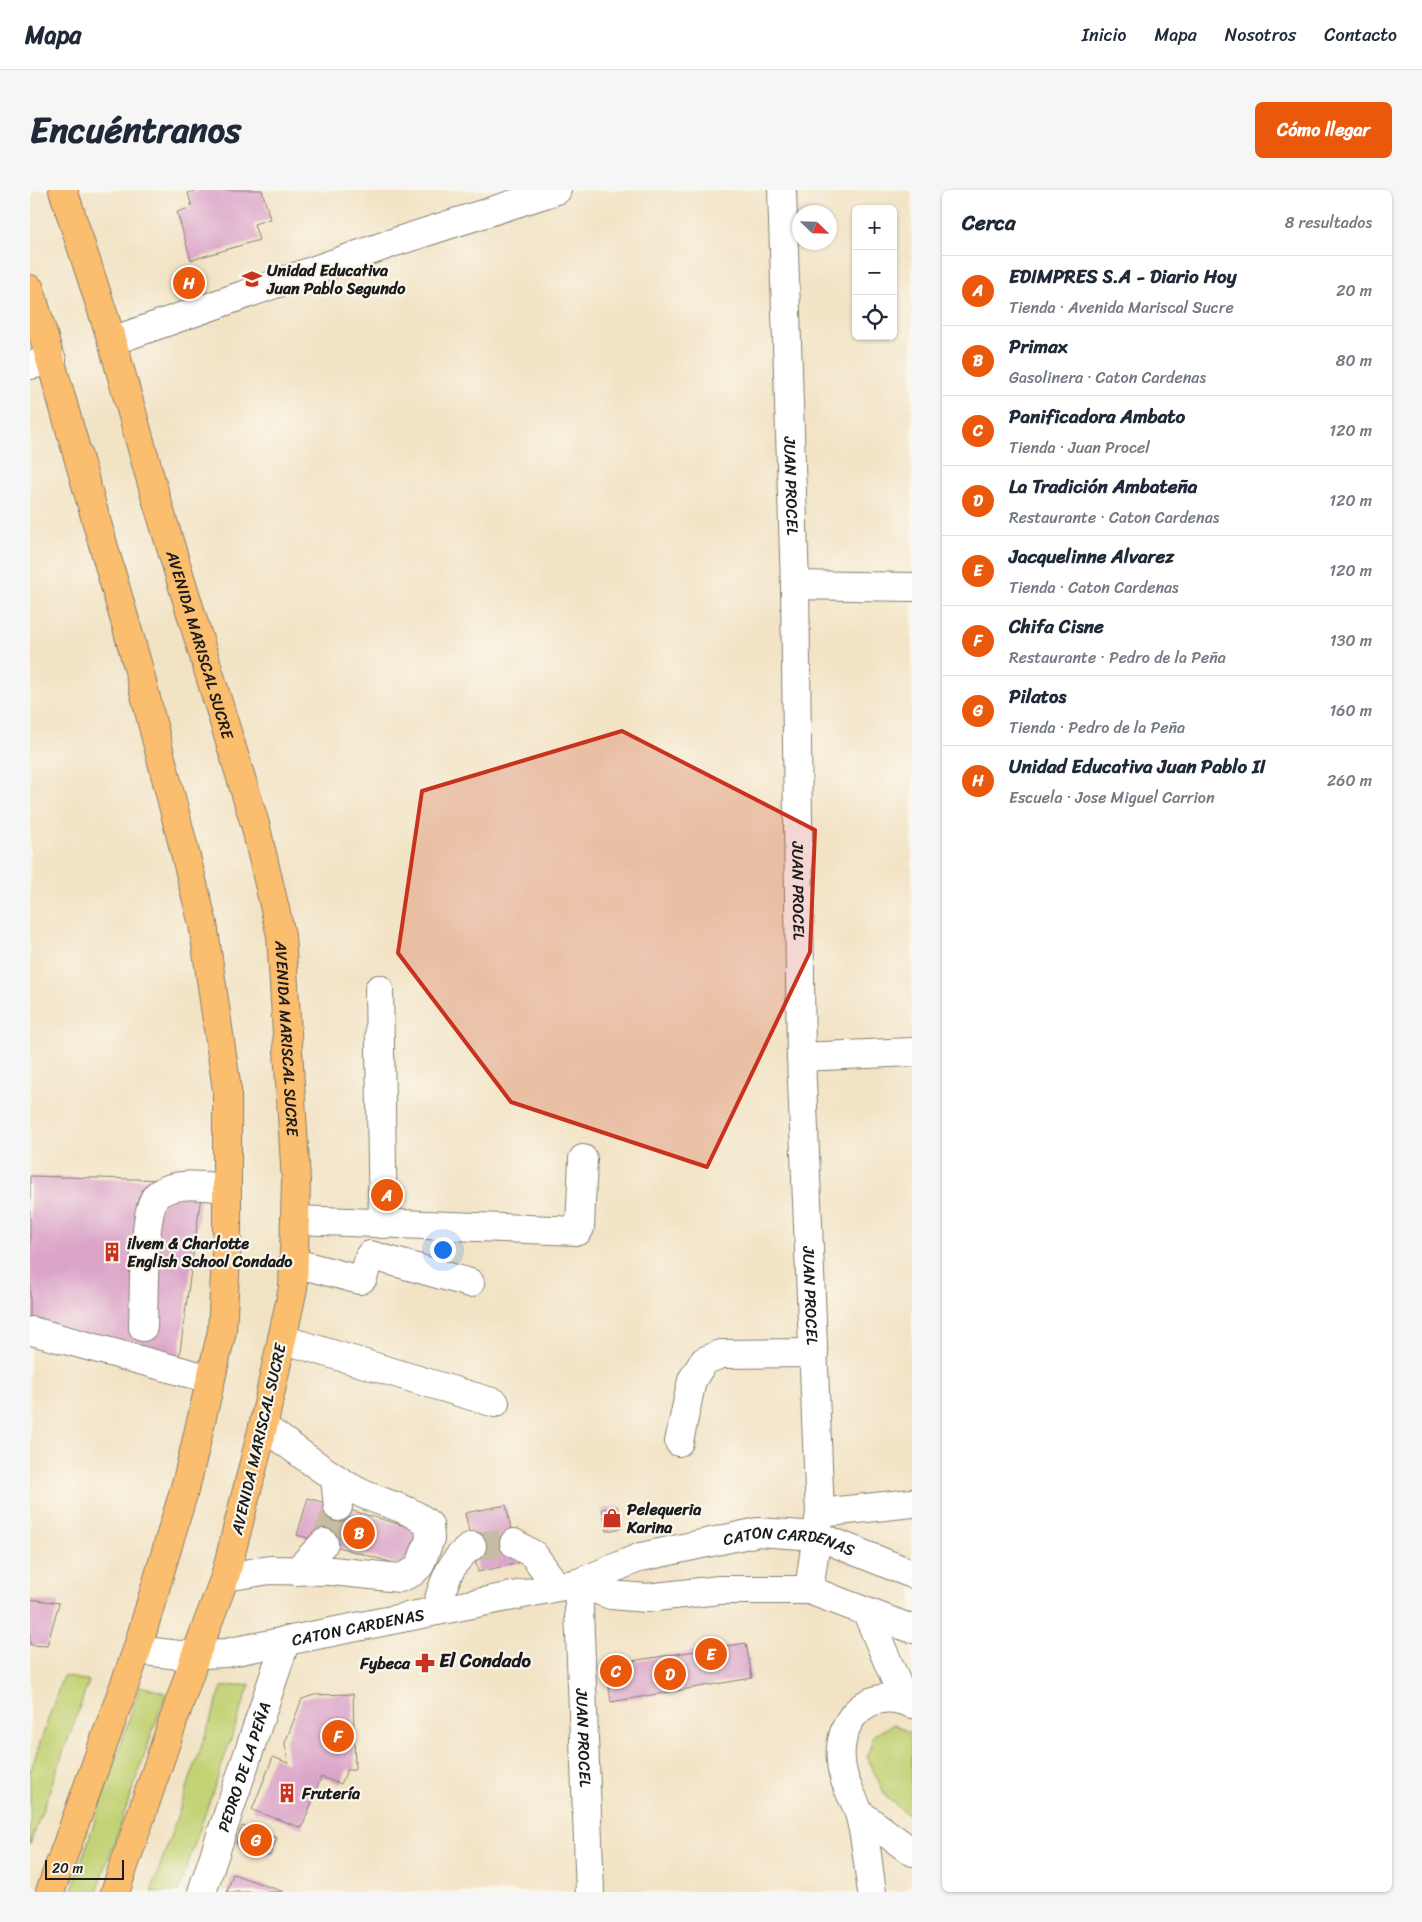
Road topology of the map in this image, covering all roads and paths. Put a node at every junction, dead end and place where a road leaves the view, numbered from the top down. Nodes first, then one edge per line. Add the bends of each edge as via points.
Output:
1 (63, 190) edge
2 (557, 190) edge
3 (782, 190) edge
4 (30, 289) edge
5 (112, 341) junction
6 (41, 362) edge
7 (795, 584) junction
8 (912, 587) edge
9 (380, 989) dead end
10 (912, 1052) edge
11 (801, 1057) junction
12 (583, 1159) dead end
13 (227, 1188) junction
14 (296, 1220) junction
15 (383, 1224) junction
16 (295, 1263) junction
17 (470, 1283) dead end
18 (143, 1327) dead end
19 (32, 1332) dead end
20 (282, 1339) junction
21 (814, 1353) junction
22 (210, 1379) junction
23 (495, 1403) dead end
24 (263, 1427) junction
25 (679, 1442) dead end
26 (335, 1478) junction
27 (912, 1503) edge
28 (338, 1506) tunnel mouth
29 (819, 1524) junction
30 (324, 1543) tunnel mouth
31 (514, 1544) tunnel mouth
32 (472, 1546) tunnel mouth
33 (297, 1571) junction
34 (912, 1574) edge
35 (225, 1577) junction
36 (568, 1585) junction
37 (809, 1590) junction
38 (435, 1611) junction
39 (867, 1613) junction
40 (912, 1629) edge
41 (286, 1640) junction
42 (137, 1650) junction
43 (196, 1654) junction
44 (908, 1702) edge
45 (859, 1813) junction
46 (912, 1852) edge
47 (50, 1892) edge
48 (115, 1892) edge
49 (202, 1892) edge
50 (590, 1892) edge
51 (872, 1892) edge

1 - 5 main road, AVENIDA MARISCAL SUCRE
2 - 5 street via 392,243
3 - 7 street, JUAN PROCEL
4 - 6 main road
5 - 14 main road, AVENIDA MARISCAL SUCRE via 255,824 281,935 292,1085
6 - 13 main road via 137,663 203,924 227,1090
7 - 8 street
7 - 11 street, JUAN PROCEL
9 - 15 street
10 - 11 street
11 - 21 street, JUAN PROCEL
12 - 15 street via 578,1231
13 - 18 street via 196,1186 168,1189 156,1195 146,1235
13 - 22 main road via 222,1332
14 - 15 street
14 - 16 main road, AVENIDA MARISCAL SUCRE
16 - 17 street via 360,1280 370,1255
16 - 20 main road, AVENIDA MARISCAL SUCRE
19 - 22 street
20 - 23 street
20 - 24 main road, AVENIDA MARISCAL SUCRE
21 - 25 street via 721,1354 704,1361 692,1380
21 - 29 street, JUAN PROCEL
22 - 42 main road via 188,1477
24 - 26 street
24 - 35 main road, AVENIDA MARISCAL SUCRE
26 - 28 street
26 - 33 street via 423,1518 430,1530 427,1549 413,1572 400,1578
27 - 29 street, CATON CARDENAS
29 - 34 street, CATON CARDENAS
29 - 36 street, CATON CARDENAS via 758,1532 641,1557
29 - 37 street, JUAN PROCEL
30 - 33 street
31 - 36 street via 534,1555
32 - 38 street via 460,1554 450,1569
33 - 35 street via 270,1570
35 - 43 main road, AVENIDA MARISCAL SUCRE
36 - 37 street via 611,1595 646,1598 719,1590
36 - 38 street, CATON CARDENAS
36 - 50 street, JUAN PROCEL
37 - 39 street
38 - 41 street, CATON CARDENAS
39 - 40 street
39 - 44 street
41 - 43 street, CATON CARDENAS via 226,1653
41 - 49 street, PEDRO DE LA PEÑA
42 - 43 street, CATON CARDENAS via 179,1656
42 - 47 main road
43 - 48 main road, AVENIDA MARISCAL SUCRE
44 - 45 street via 885,1698 868,1701 852,1716 842,1739 843,1777
45 - 46 street
45 - 51 street

